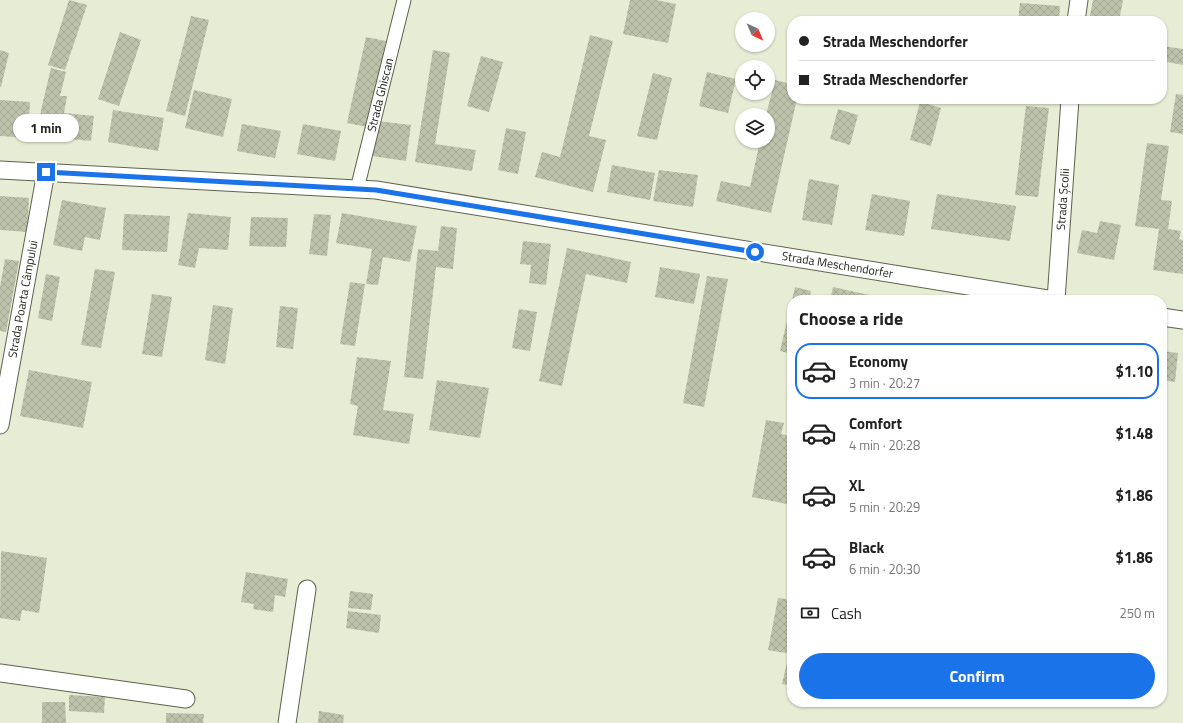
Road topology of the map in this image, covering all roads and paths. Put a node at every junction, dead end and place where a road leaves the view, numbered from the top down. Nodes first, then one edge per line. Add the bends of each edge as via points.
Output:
1 (404, 0) edge
2 (1079, 0) edge
3 (1077, 16) edge
4 (1070, 104) edge
5 (0, 170) edge
6 (46, 172) junction
7 (358, 189) junction
8 (1024, 295) edge
9 (1055, 295) edge
10 (1167, 318) edge
11 (1183, 320) edge
12 (0, 425) edge
13 (307, 590) dead end
14 (0, 673) edge
15 (186, 699) dead end
16 (287, 723) edge

1 - 7 street, Strada Ghiscan
2 - 3 street
4 - 9 street, Strada Școlii
5 - 6 street, Strada Meschendorfer
6 - 7 street, Strada Meschendorfer
6 - 12 street, Strada Poarta Câmpului
7 - 8 street, Strada Meschendorfer
10 - 11 street
13 - 16 street
14 - 15 street

